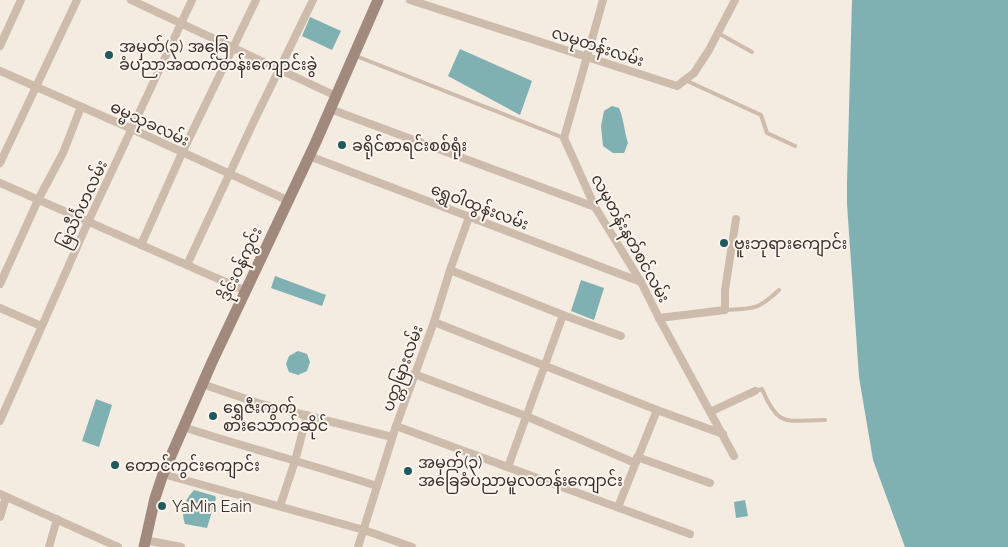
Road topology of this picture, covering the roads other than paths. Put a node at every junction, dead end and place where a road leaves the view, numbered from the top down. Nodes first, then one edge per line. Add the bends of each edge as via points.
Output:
1 (21, 0) edge
2 (77, 0) edge
3 (133, 0) edge
4 (192, 0) edge
5 (256, 0) edge
6 (314, 0) edge
7 (378, 0) edge
8 (410, 0) edge
9 (603, 0) edge
10 (735, 0) edge
11 (181, 23) junction
12 (718, 33) junction
13 (0, 46) edge
14 (233, 48) junction
15 (752, 52) dead end
16 (354, 55) junction
17 (586, 57) junction
18 (280, 69) junction
19 (0, 71) edge
20 (685, 80) junction
21 (36, 86) junction
22 (336, 96) junction
23 (81, 107) junction
24 (330, 109) junction
25 (132, 128) junction
26 (564, 138) junction
27 (795, 146) dead end
28 (182, 153) junction
29 (309, 156) junction
30 (0, 163) edge
31 (230, 175) junction
32 (0, 184) edge
33 (38, 200) junction
34 (287, 200) junction
35 (595, 207) junction
36 (469, 217) junction
37 (736, 219) dead end
38 (88, 222) junction
39 (141, 245) junction
40 (187, 265) junction
41 (450, 270) junction
42 (641, 282) junction
43 (0, 284) edge
44 (779, 290) dead end
45 (246, 291) junction
46 (0, 308) edge
47 (725, 310) junction
48 (563, 315) junction
49 (659, 318) junction
50 (434, 322) junction
51 (41, 326) junction
52 (621, 336) dead end
53 (545, 365) junction
54 (414, 374) junction
55 (202, 384) junction
56 (755, 391) joint
57 (657, 410) junction
58 (710, 412) junction
59 (307, 415) junction
60 (526, 416) junction
61 (825, 420) dead end
62 (0, 421) edge
63 (396, 426) junction
64 (183, 427) junction
65 (723, 434) junction
66 (392, 437) junction
67 (734, 456) dead end
68 (636, 460) junction
69 (295, 461) junction
70 (508, 467) junction
71 (163, 474) junction
72 (710, 483) dead end
73 (377, 486) junction
74 (3, 496) edge
75 (280, 506) junction
76 (618, 507) junction
77 (0, 518) edge
78 (57, 519) junction
79 (364, 530) junction
80 (690, 534) dead end
81 (145, 544) edge
82 (115, 546) edge
83 (50, 547) edge
84 (181, 547) edge
85 (358, 547) edge
86 (412, 547) edge

1 - 13 street
2 - 21 street
3 - 11 street
4 - 11 street, မြသီင်္ဂဟလမ်း
5 - 14 street
6 - 18 street
7 - 16 street, ဒိုင်းဝန်ကွင်း
8 - 17 street, လမုတန်းလမ်း
9 - 17 street
10 - 12 street
11 - 14 street
11 - 25 street, မြသီင်္ဂဟလမ်း
12 - 15 lane
12 - 20 street via 694,73
14 - 18 street
14 - 28 street
16 - 22 street, ဒိုင်းဝန်ကွင်း
16 - 26 lane
17 - 20 street, လမုတန်းလမ်း via 677,86
17 - 26 street
18 - 22 street
18 - 31 street
19 - 21 street, ဓမ္မသုခလမ်း
20 - 27 lane via 761,115 767,133
21 - 23 street, ဓမ္မသုခလမ်း
21 - 30 street
22 - 24 street, ဒိုင်းဝန်ကွင်း
23 - 25 street, ဓမ္မသုခလမ်း
23 - 33 street via 63,154
24 - 29 street, ဒိုင်းဝန်ကွင်း
24 - 35 street
25 - 28 street, ဓမ္မသုခလမ်း
25 - 38 street, မြသီင်္ဂဟလမ်း
26 - 35 street, လမုတန်းနတ်စင်လမ်း
28 - 31 street, ဓမ္မသုခလမ်း
28 - 39 street
29 - 34 street, ဒိုင်းဝန်ကွင်း
29 - 36 street, ရွှေဝါထွန်းလမ်း
31 - 34 street, ဓမ္မသုခလမ်း
31 - 40 street
32 - 33 street
33 - 38 street
33 - 43 street
34 - 45 street, ဒိုင်းဝန်ကွင်း
35 - 42 street, လမုတန်းနတ်စင်လမ်း
36 - 41 street, ပတ္တမြားလမ်း
36 - 42 street, ရွှေဝါထွန်းလမ်း
37 - 47 street via 724,290
38 - 39 street
38 - 51 street, မြသီင်္ဂဟလမ်း
39 - 40 street
40 - 45 street
41 - 48 street
41 - 50 street, ပတ္တမြားလမ်း
42 - 49 street, လမုတန်းနတ်စင်လမ်း
44 - 47 lane via 768,301 752,309
45 - 55 street, ဒိုင်းဝန်ကွင်း
46 - 51 street
47 - 49 street, လမုတန်းနတ်စင်လမ်း
48 - 52 street
48 - 53 street
49 - 58 street, လမုတန်းနတ်စင်လမ်း
50 - 53 street
50 - 54 street, ပတ္တမြားလမ်း
51 - 62 street, မြသီင်္ဂဟလမ်း
53 - 57 street
53 - 60 street
54 - 60 street
54 - 63 street, ပတ္တမြားလမ်း
55 - 59 street
55 - 64 street, ဒိုင်းဝန်ကွင်း
56 - 58 street
56 - 61 lane via 762,389 770,407 784,420
57 - 65 street
57 - 68 street
58 - 65 street, လမုတန်းနတ်စင်လမ်း
59 - 66 street
59 - 69 street
60 - 68 street
60 - 70 street
63 - 66 street, ပတ္တမြားလမ်း
63 - 70 street
64 - 69 street
64 - 71 street, ဒိုင်းဝန်ကွင်း
65 - 67 street, လမုတန်းနတ်စင်လမ်း
66 - 73 street, ပတ္တမြားလမ်း
68 - 72 street
68 - 76 street
69 - 73 street
69 - 75 street
70 - 76 street
71 - 75 street
71 - 81 street, ဒိုင်းဝန်ကွင်း
73 - 79 street, ပတ္တမြားလမ်း
74 - 77 street
74 - 78 street
75 - 79 street
76 - 80 street
78 - 82 street
78 - 83 street
79 - 85 street, ပတ္တမြားလမ်း
79 - 86 street
81 - 84 street

